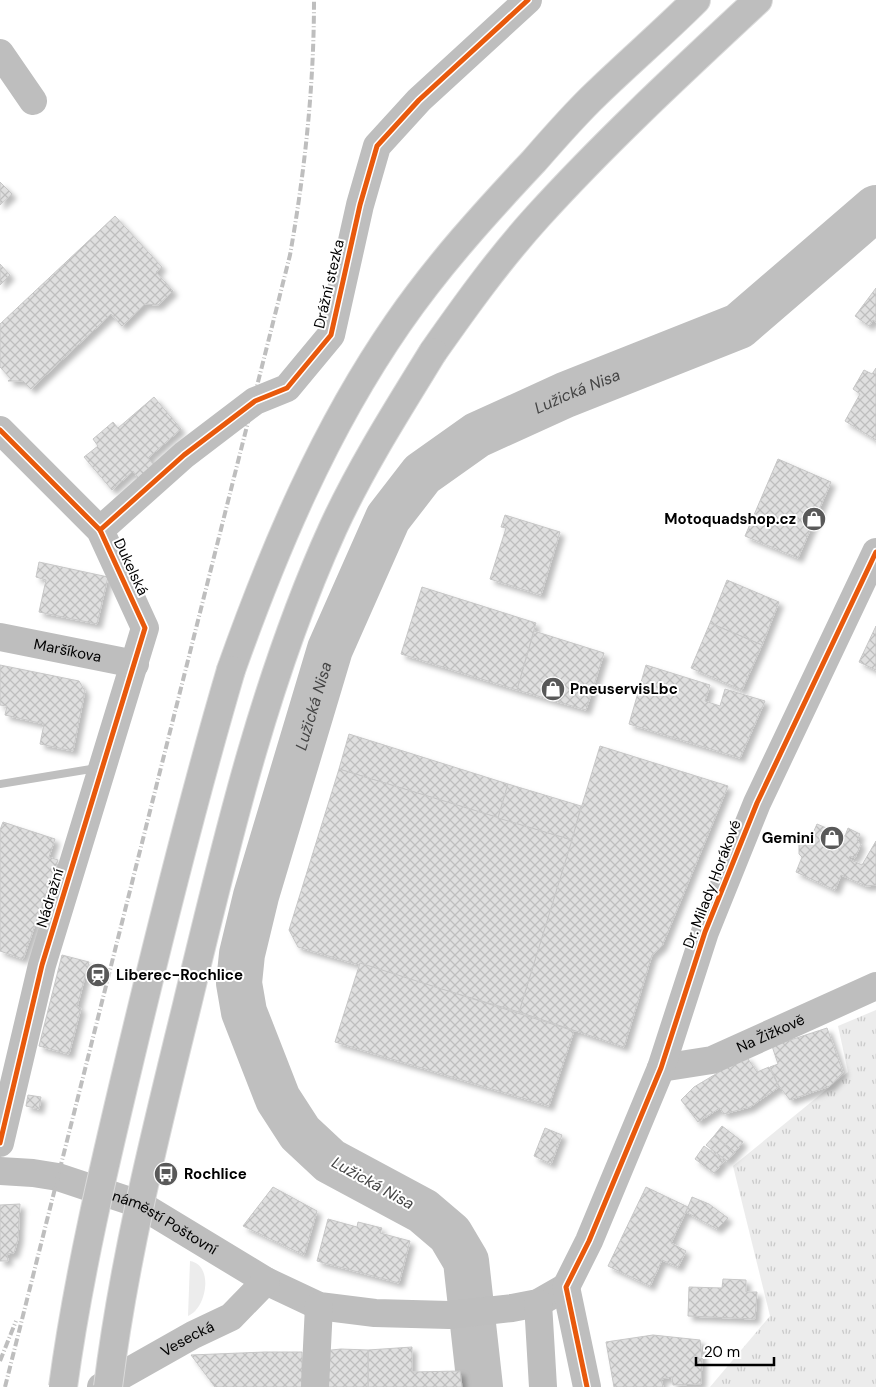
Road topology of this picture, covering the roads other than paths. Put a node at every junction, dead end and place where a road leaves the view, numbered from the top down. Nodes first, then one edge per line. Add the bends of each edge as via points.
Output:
1 (528, 0) edge
2 (696, 0) edge
3 (758, 0) edge
4 (0, 53) edge
5 (33, 100) dead end
6 (0, 430) edge
7 (100, 530) junction
8 (876, 552) edge
9 (0, 636) edge
10 (135, 664) junction
11 (876, 986) edge
12 (661, 1068) junction
13 (0, 1143) edge
14 (0, 1171) edge
15 (266, 1281) junction
16 (566, 1287) junction
17 (538, 1303) junction
18 (319, 1306) junction
19 (110, 1376) edge
20 (63, 1387) edge
21 (315, 1387) edge
22 (543, 1387) edge
23 (587, 1387) edge

1 - 7 main road, Drážní stezka via 418,100 377,146 360,205 331,335 287,388 255,402 231,419 184,455
2 - 20 main road, bridge via 595,95 447,258 397,323 341,414 294,506 231,670 176,863 100,1184
3 - 19 main road, bridge via 630,120 538,216 482,282 433,352 380,438 334,526 299,608 271,688 240,795 140,1210 114,1339
4 - 5 main road
6 - 7 main road, Dukelská
7 - 10 main road, Dukelská via 145,628
8 - 12 main road, Dr. Milady Horákové via 757,803 705,932
9 - 10 main road, Maršíkova
10 - 13 main road, Nádražní via 42,965
11 - 12 main road, Na Žižkově via 712,1060
12 - 16 main road, Dr. Milady Horákové via 589,1241
14 - 15 main road, náměstí Poštovní via 58,1177 139,1204
15 - 18 main road, náměstí Poštovní
15 - 19 main road, Vesecká via 231,1317
16 - 17 main road, náměstí Poštovní
16 - 23 main road
17 - 18 main road, náměstí Poštovní via 449,1316 375,1313
17 - 22 main road
18 - 21 main road

